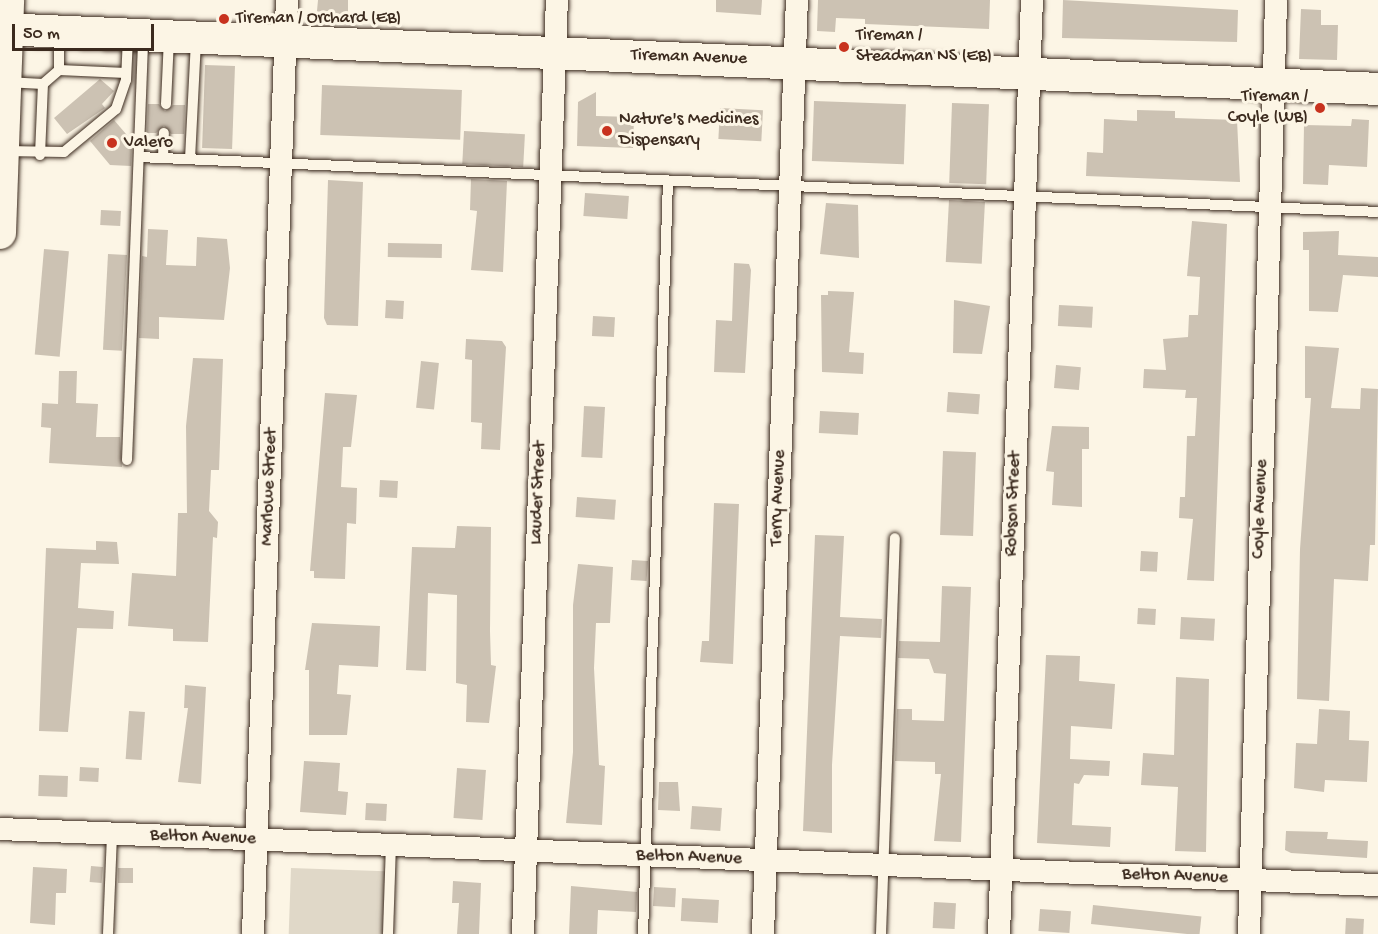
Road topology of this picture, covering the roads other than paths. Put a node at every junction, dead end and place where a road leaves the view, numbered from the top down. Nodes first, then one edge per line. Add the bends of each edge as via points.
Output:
1 (287, 0) edge
2 (557, 0) edge
3 (797, 0) edge
4 (1032, 0) edge
5 (1276, 0) edge
6 (5, 20) edge
7 (59, 31) junction
8 (159, 35) junction
9 (286, 40) junction
10 (555, 53) junction
11 (795, 63) junction
12 (58, 70) junction
13 (126, 73) junction
14 (1029, 73) junction
15 (5, 82) junction
16 (44, 84) junction
17 (1273, 84) junction
18 (1378, 89) edge
19 (166, 104) dead end
20 (164, 133) dead end
21 (40, 155) junction
22 (2, 157) edge
23 (139, 157) junction
24 (163, 158) junction
25 (190, 159) junction
26 (281, 163) junction
27 (551, 176) junction
28 (668, 181) junction
29 (790, 187) junction
30 (1025, 196) junction
31 (1269, 206) junction
32 (1378, 212) edge
33 (0, 233) edge
34 (127, 460) dead end
35 (895, 538) dead end
36 (0, 829) edge
37 (112, 835) junction
38 (257, 840) junction
39 (391, 845) junction
40 (526, 851) junction
41 (646, 856) junction
42 (766, 861) junction
43 (884, 867) junction
44 (1001, 870) junction
45 (1251, 880) junction
46 (1378, 885) edge
47 (108, 934) edge
48 (253, 934) edge
49 (388, 934) edge
50 (523, 934) edge
51 (643, 934) edge
52 (763, 934) edge
53 (881, 934) edge
54 (999, 934) edge
55 (1249, 934) edge

1 - 9 street, Marlowe Street
2 - 10 street, Lauder Street
3 - 11 street, Terry Avenue
4 - 14 street, Robson Street
5 - 17 street, Coyle Avenue
6 - 7 street, Tireman Avenue
6 - 15 street
7 - 8 street, Tireman Avenue
7 - 12 lane
8 - 9 street, Tireman Avenue
8 - 13 lane
8 - 19 lane
8 - 23 lane
8 - 25 lane
9 - 10 street, Tireman Avenue
9 - 26 street, Marlowe Street
10 - 11 street, Tireman Avenue
10 - 27 street, Lauder Street
11 - 14 street, Tireman Avenue
11 - 29 street, Terry Avenue
12 - 13 lane
12 - 16 lane
13 - 21 lane via 116,109 64,152
14 - 17 street, Tireman Avenue
14 - 30 street, Robson Street
15 - 16 lane
15 - 22 street
16 - 21 lane
17 - 18 street, Tireman Avenue
17 - 31 street, Coyle Avenue
20 - 24 lane
21 - 22 lane
22 - 33 street
23 - 24 lane
23 - 34 lane
24 - 25 lane
25 - 26 lane
26 - 27 lane
26 - 38 street, Marlowe Street
27 - 28 lane
27 - 40 street, Lauder Street
28 - 29 lane
28 - 41 lane
29 - 30 lane
29 - 42 street, Terry Avenue
30 - 31 lane
30 - 44 street, Robson Street
31 - 32 lane
31 - 45 street, Coyle Avenue
35 - 43 lane
36 - 37 street, Belton Avenue
37 - 38 street, Belton Avenue
37 - 47 lane
38 - 39 street, Belton Avenue
38 - 48 street, Marlowe Street
39 - 40 street, Belton Avenue
39 - 49 lane
40 - 41 street, Belton Avenue
40 - 50 street, Lauder Street
41 - 42 street, Belton Avenue
41 - 51 lane
42 - 43 street, Belton Avenue
42 - 52 street, Terry Avenue
43 - 44 street, Belton Avenue
43 - 53 lane
44 - 45 street, Belton Avenue
44 - 54 street, Robson Street
45 - 46 street, Belton Avenue
45 - 55 street, Coyle Avenue

